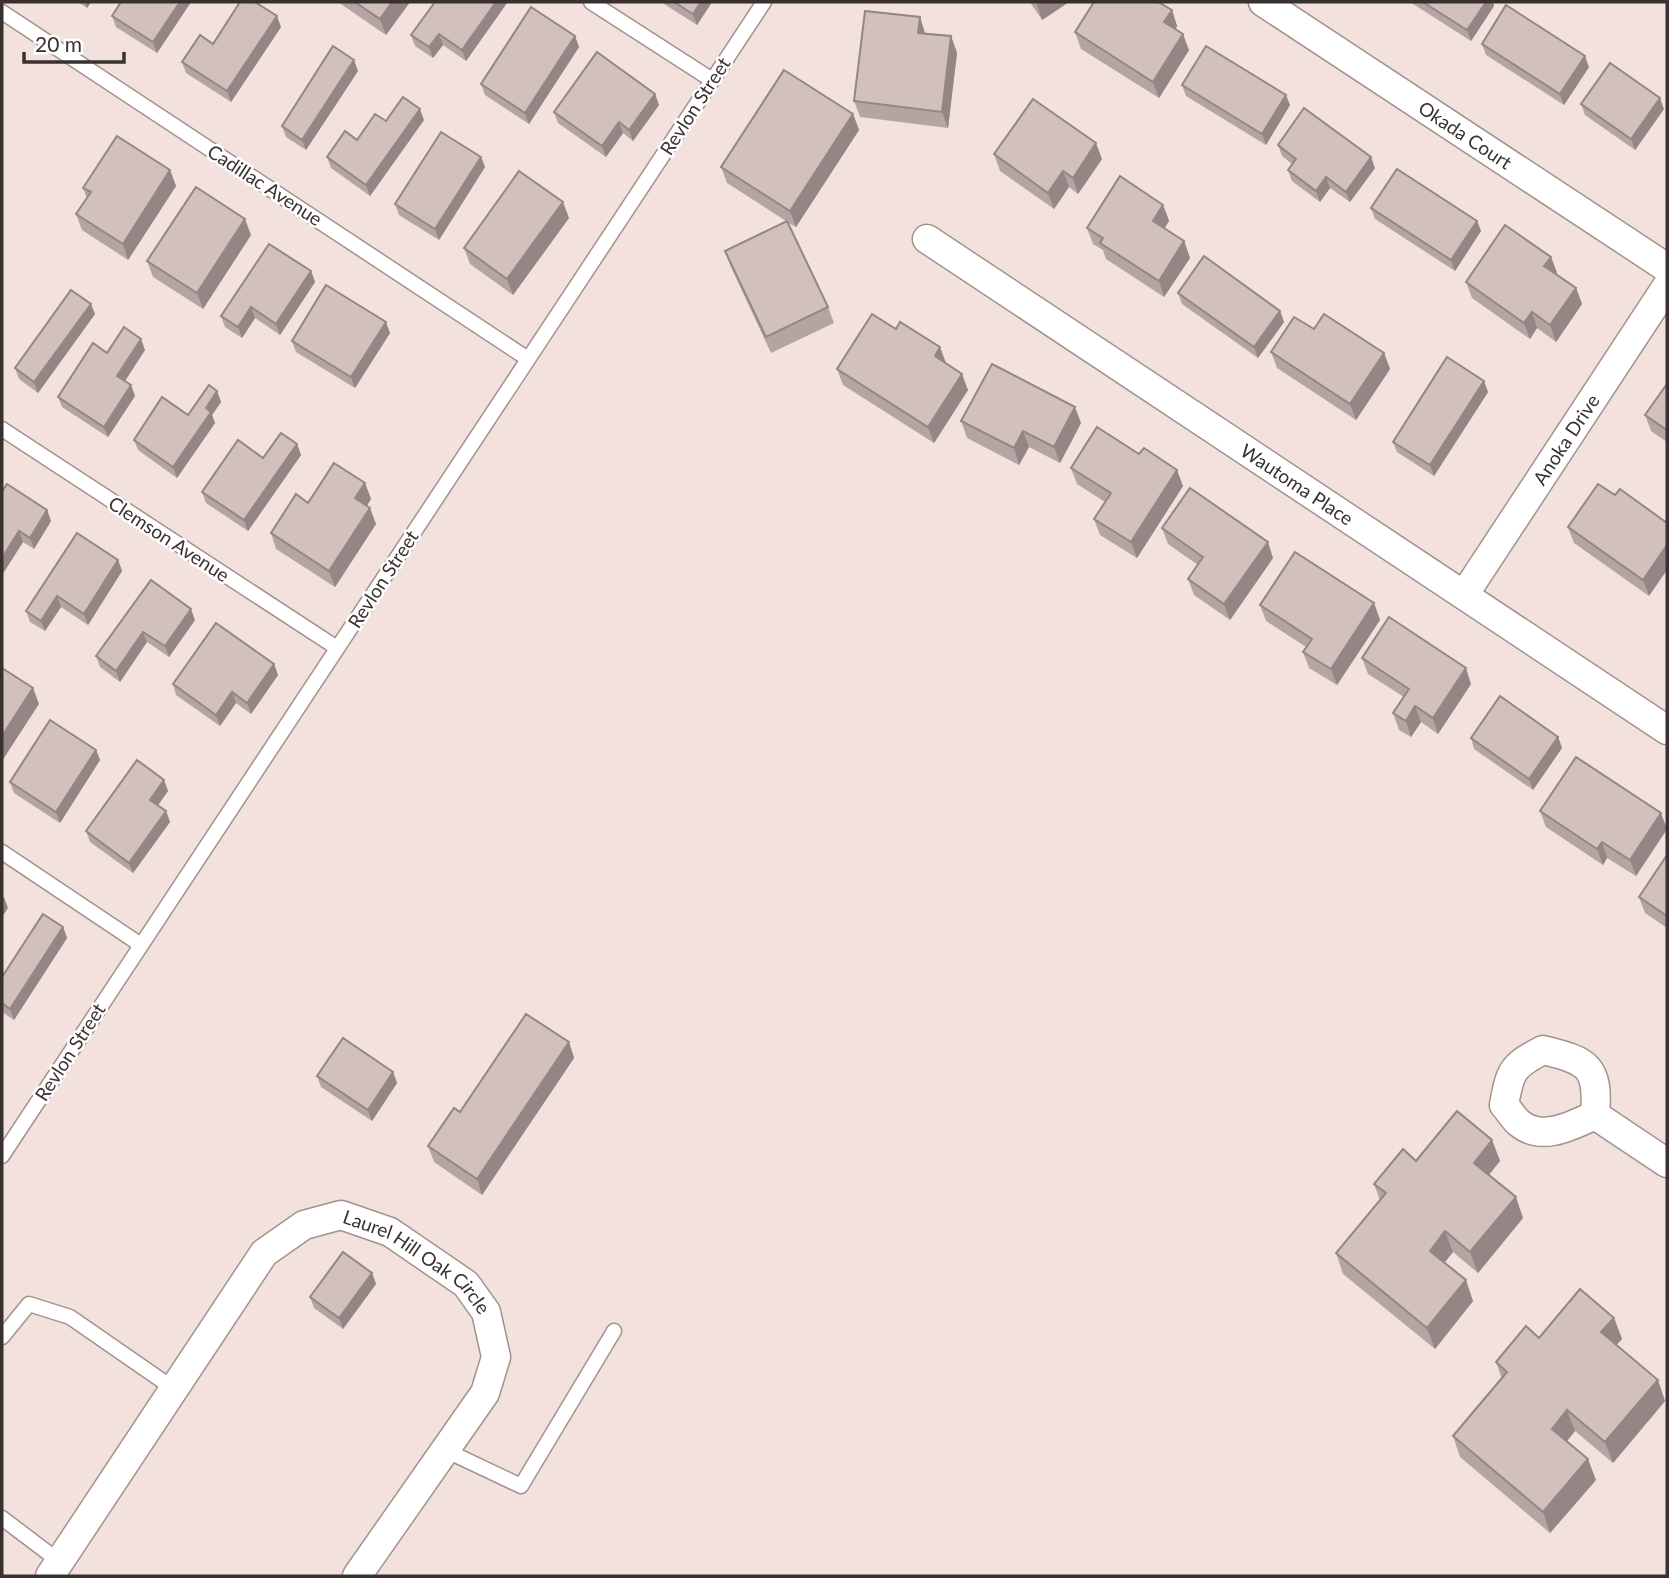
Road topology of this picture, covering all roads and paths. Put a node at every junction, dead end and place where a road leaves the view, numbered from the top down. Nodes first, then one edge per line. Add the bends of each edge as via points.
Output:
1 (592, 2) edge
2 (764, 2) edge
3 (1263, 2) edge
4 (2, 12) edge
5 (712, 80) junction
6 (927, 239) dead end
7 (1667, 268) edge
8 (1667, 286) edge
9 (528, 359) junction
10 (2, 429) edge
11 (1464, 595) junction
12 (337, 648) junction
13 (1667, 730) edge
14 (2, 852) edge
15 (141, 945) junction
16 (1595, 1115) dead end
17 (2, 1156) edge
18 (1667, 1163) edge
19 (614, 1331) dead end
20 (2, 1337) edge
21 (174, 1389) junction
22 (445, 1450) junction
23 (2, 1518) edge
24 (55, 1569) edge
25 (357, 1576) edge

1 - 5 lane
2 - 5 lane, Revlon Street
3 - 7 street, Okada Court
4 - 9 lane, Cadillac Avenue
5 - 9 lane, Revlon Street
6 - 11 street, Wautoma Place
8 - 11 street, Anoka Drive
9 - 12 lane, Revlon Street
10 - 12 lane, Clemson Avenue
11 - 13 street, Wautoma Place
12 - 15 lane, Revlon Street
14 - 15 lane
15 - 17 lane, Revlon Street
16 - 18 street
19 - 22 lane via 521,1486
20 - 21 lane via 29,1304 70,1317
21 - 22 street, Laurel Hill Oak Circle via 264,1253 304,1225 341,1215 390,1232 466,1284 486,1312 496,1357 485,1393
21 - 24 street, Laurel Hill Oak Circle
22 - 25 street, Laurel Hill Oak Circle
23 - 24 lane

